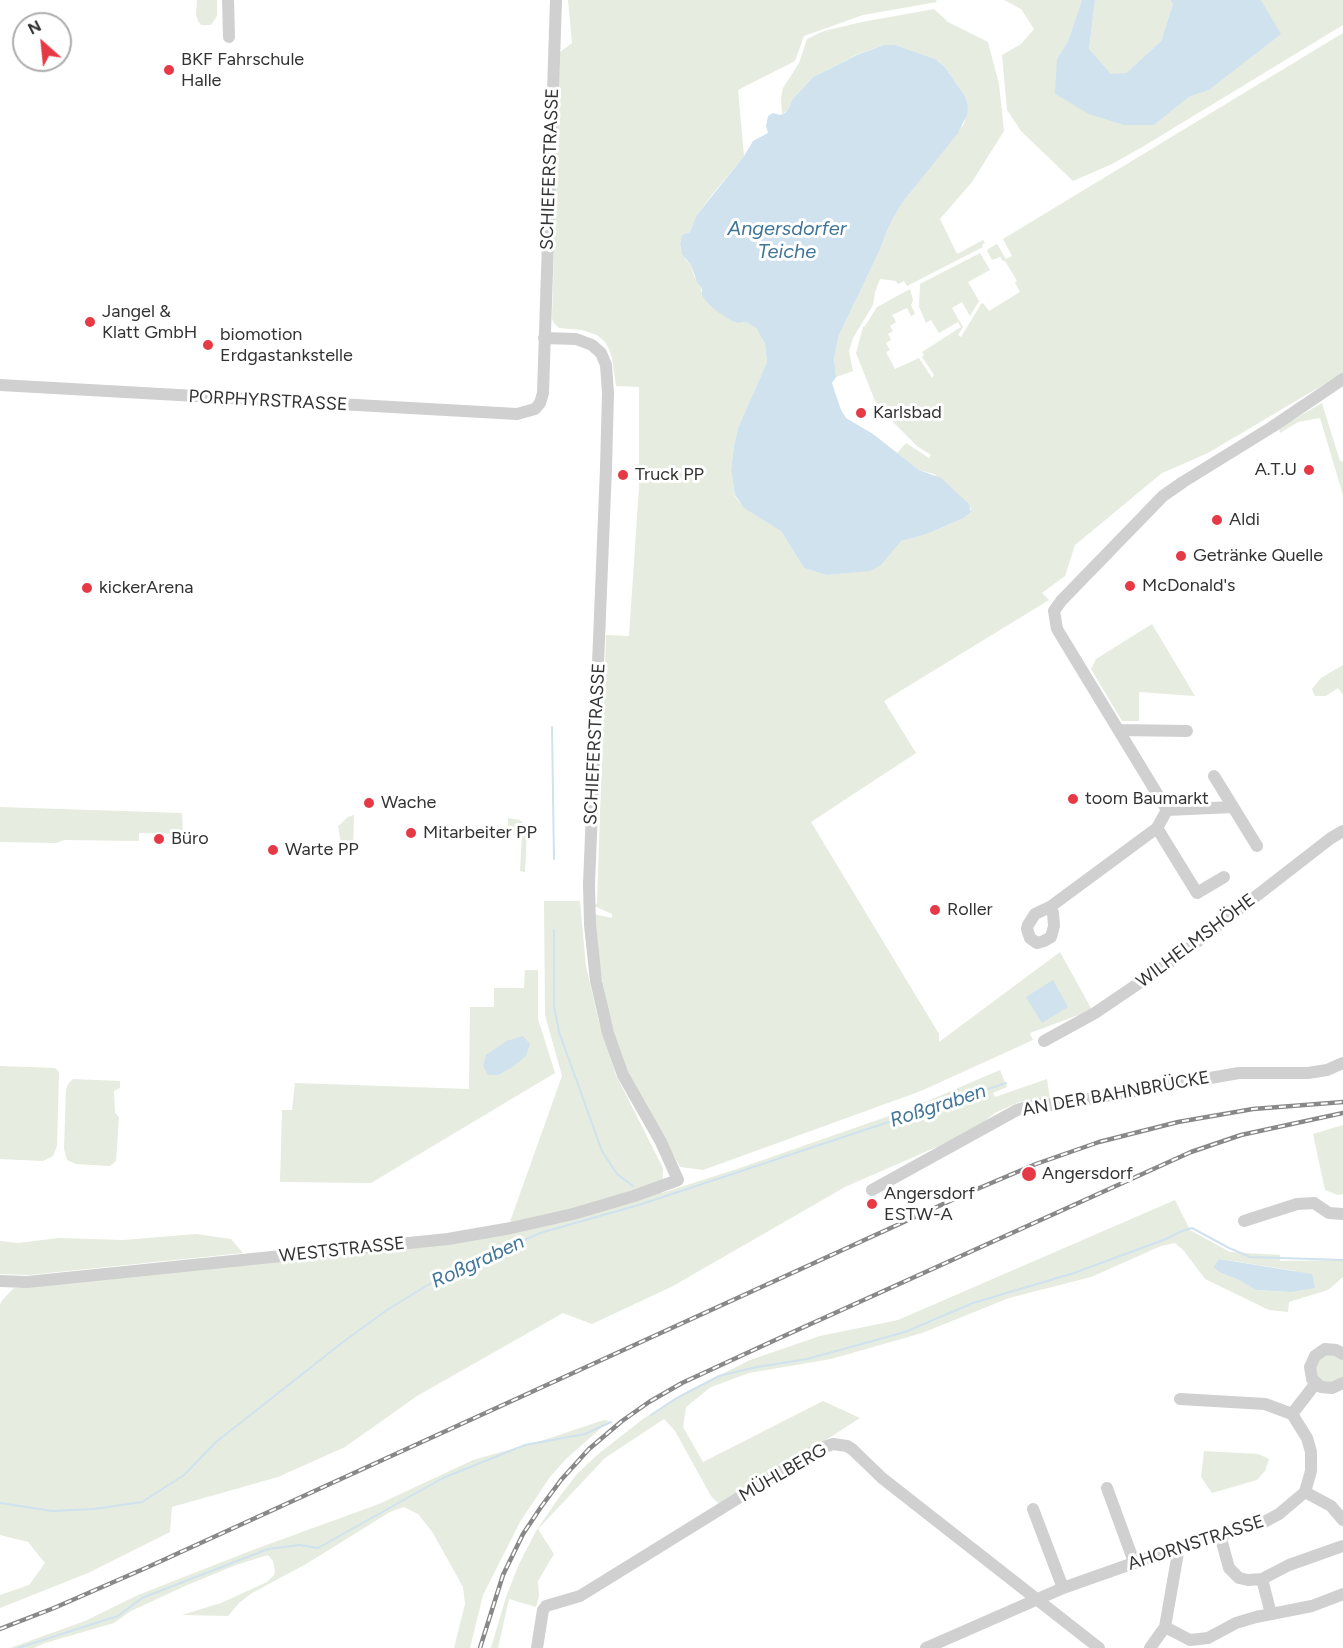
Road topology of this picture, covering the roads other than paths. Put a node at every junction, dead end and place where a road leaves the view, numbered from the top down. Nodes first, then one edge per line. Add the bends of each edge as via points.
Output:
1 (228, 0) edge
2 (556, 0) edge
3 (229, 37) dead end
4 (544, 338) junction
5 (1343, 379) edge
6 (0, 386) edge
7 (535, 409) joint
8 (1120, 730) junction
9 (1187, 731) dead end
10 (1214, 776) dead end
11 (1233, 807) junction
12 (1167, 810) junction
13 (1157, 828) junction
14 (1343, 831) edge
15 (1257, 846) dead end
16 (1224, 877) dead end
17 (1050, 907) dead end
18 (1044, 1041) dead end
19 (1343, 1063) edge
20 (678, 1180) joint
21 (872, 1190) dead end
22 (1343, 1214) edge
23 (1244, 1221) dead end
24 (0, 1281) edge
25 (1342, 1353) edge
26 (1316, 1383) junction
27 (1343, 1383) edge
28 (1180, 1398) dead end
29 (1292, 1414) junction
30 (1107, 1488) dead end
31 (1305, 1492) junction
32 (1033, 1509) dead end
33 (1343, 1520) edge
34 (1220, 1535) junction
35 (1343, 1546) edge
36 (1179, 1547) junction
37 (1134, 1563) junction
38 (1262, 1579) junction
39 (1063, 1588) junction
40 (1343, 1594) edge
41 (1036, 1599) junction
42 (1271, 1614) junction
43 (1165, 1628) junction
44 (537, 1648) edge
45 (926, 1648) edge
46 (1099, 1648) edge
47 (1150, 1648) edge

1 - 3 street
2 - 4 street, SCHIEFERSTRASSE
4 - 7 street, SCHIEFERSTRASSE via 543,393
4 - 20 street, SCHIEFERSTRASSE via 576,339 592,345 606,365 590,925 596,981 608,1033 623,1075
5 - 8 street via 1163,496 1060,601 1054,611 1057,629
6 - 7 street, PORPHYRSTRASSE via 517,414
8 - 9 street
8 - 12 street
10 - 11 street
11 - 12 street
11 - 15 street
12 - 13 street
13 - 16 street via 1197,893
13 - 17 street
14 - 18 street, WILHELMSHÖHE via 1170,962 1095,1013
19 - 21 street, AN DER BAHNBRÜCKE via 1308,1073 1239,1072 1030,1106
20 - 24 street, WESTSTRASSE via 573,1214 448,1239 27,1282
22 - 23 street via 1329,1213 1309,1203
25 - 26 street via 1325,1350 1315,1356 1310,1373
26 - 27 street via 1332,1388
26 - 29 street
28 - 29 street via 1265,1404
29 - 31 street via 1304,1431 1311,1452
30 - 37 street
31 - 33 street via 1331,1506
31 - 34 street, AHORNSTRASSE via 1272,1518
32 - 39 street
34 - 36 street, AHORNSTRASSE
34 - 38 street via 1233,1573 1248,1580
35 - 38 street
36 - 37 street, AHORNSTRASSE
36 - 43 street
37 - 39 street, AHORNSTRASSE
38 - 42 street
39 - 41 street, AHORNSTRASSE
40 - 42 street via 1312,1606
41 - 44 street, MÜHLBERG via 882,1478 852,1449 833,1444 816,1450 580,1596 546,1606
41 - 45 street
41 - 46 street, MÜHLBERG
42 - 43 street via 1196,1640
43 - 47 street

